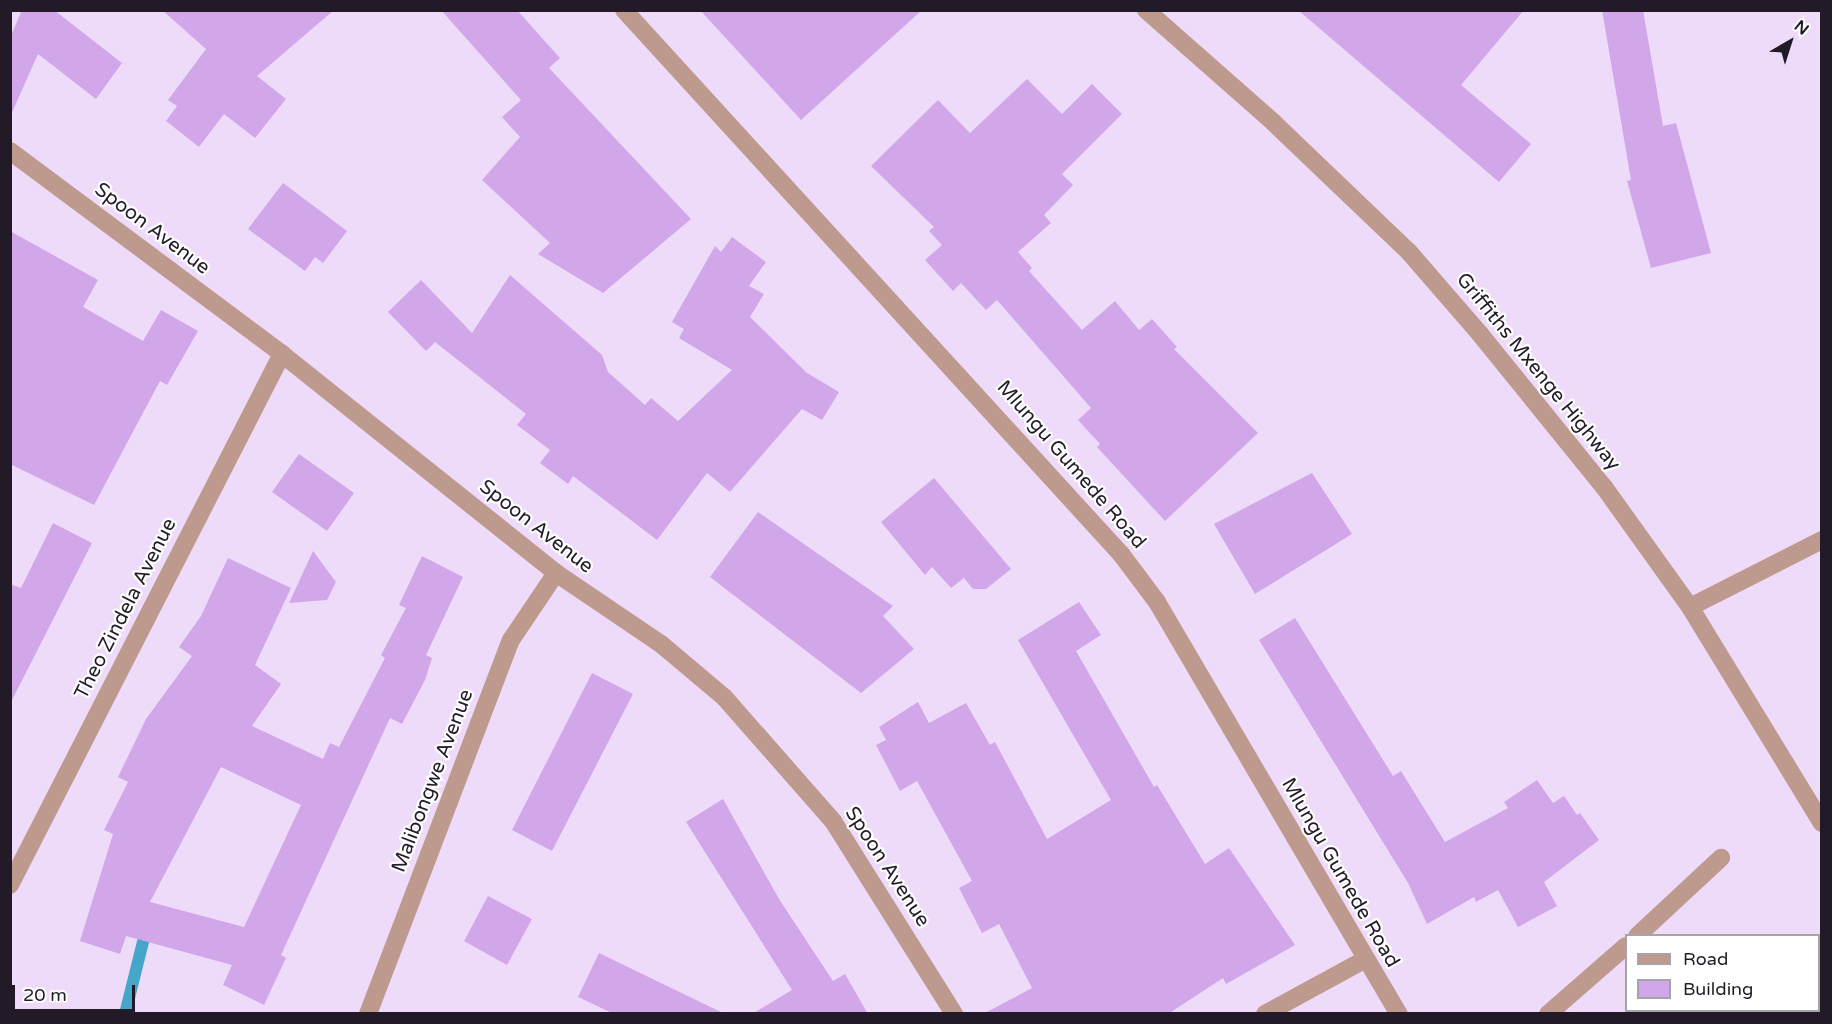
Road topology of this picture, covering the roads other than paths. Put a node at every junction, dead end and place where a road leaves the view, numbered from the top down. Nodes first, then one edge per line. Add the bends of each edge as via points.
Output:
1 (624, 10) edge
2 (1146, 10) edge
3 (10, 151) edge
4 (282, 354) junction
5 (1821, 540) edge
6 (556, 573) junction
7 (1690, 607) junction
8 (1821, 823) edge
9 (1721, 858) dead end
10 (10, 885) edge
11 (1639, 934) edge
12 (1625, 947) edge
13 (1364, 960) junction
14 (368, 1014) edge
15 (954, 1014) edge
16 (1265, 1014) edge
17 (1399, 1014) edge
18 (1548, 1014) edge

1 - 13 street, Mlungu Gumede Road via 1121,554 1157,602
2 - 7 street, Griffiths Mxenge Highway via 1274,123 1409,252 1604,487
3 - 4 street, Spoon Avenue
4 - 6 street, Spoon Avenue
4 - 10 street, Theo Zindela Avenue
5 - 7 street
6 - 14 street, Malibongwe Avenue via 511,640
6 - 15 street, Spoon Avenue via 661,644 724,697 770,744 833,821
7 - 8 street, Griffiths Mxenge Highway
9 - 11 street
12 - 18 street
13 - 16 street
13 - 17 street, Mlungu Gumede Road

